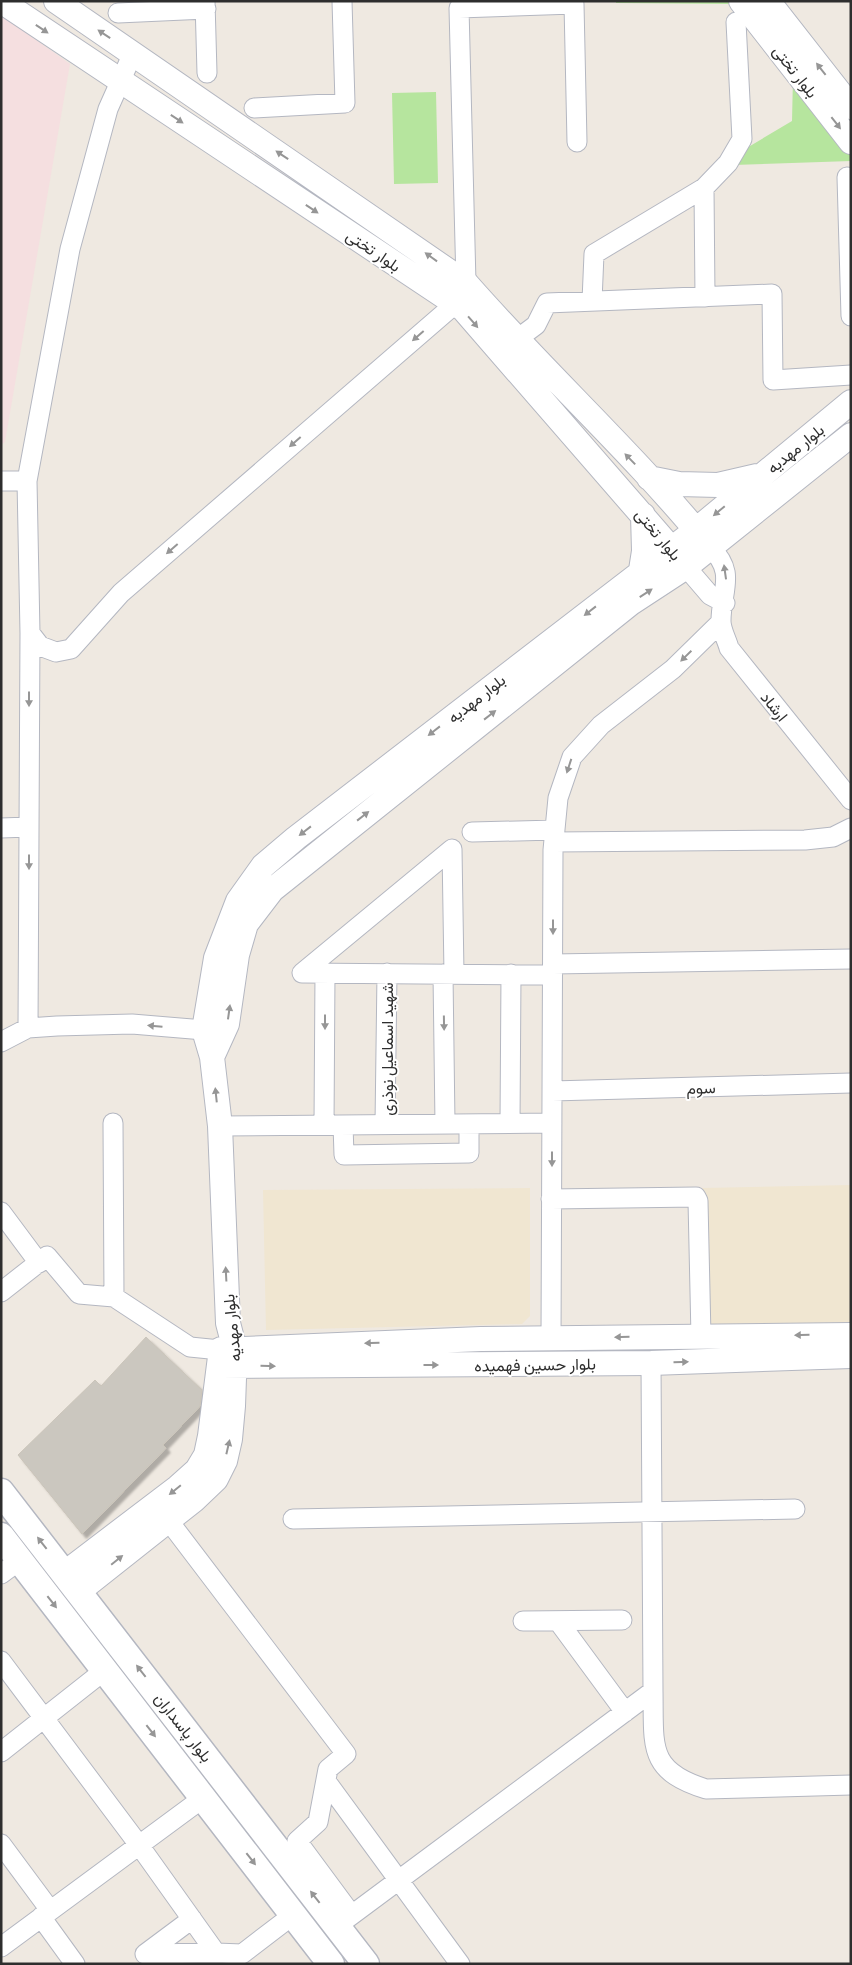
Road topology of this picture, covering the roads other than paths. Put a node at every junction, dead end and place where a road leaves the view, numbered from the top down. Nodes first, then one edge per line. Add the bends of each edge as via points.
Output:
1 (1, 1) edge
2 (56, 1) edge
3 (342, 1) edge
4 (768, 1) edge
5 (575, 3) edge
6 (206, 5) edge
7 (457, 5) edge
8 (739, 12) edge
9 (118, 13) dead end
10 (132, 54) junction
11 (207, 73) dead end
12 (119, 81) junction
13 (851, 107) edge
14 (254, 108) dead end
15 (577, 142) dead end
16 (851, 142) edge
17 (847, 177) dead end
18 (704, 188) junction
19 (466, 282) junction
20 (705, 297) junction
21 (592, 301) junction
22 (455, 304) junction
23 (851, 316) edge
24 (516, 340) junction
25 (851, 375) edge
26 (851, 402) edge
27 (851, 435) edge
28 (761, 475) junction
29 (649, 478) junction
30 (1, 481) edge
31 (27, 481) junction
32 (643, 514) junction
33 (703, 539) junction
34 (672, 548) junction
35 (686, 567) junction
36 (641, 570) junction
37 (725, 603) junction
38 (721, 622) junction
39 (30, 633) junction
40 (56, 652) junction
41 (30, 666) junction
42 (851, 800) edge
43 (29, 827) junction
44 (1, 828) edge
45 (851, 828) edge
46 (472, 832) dead end
47 (554, 836) junction
48 (851, 959) edge
49 (552, 969) junction
50 (325, 973) junction
51 (387, 974) junction
52 (448, 974) junction
53 (511, 974) junction
54 (28, 1028) junction
55 (204, 1030) junction
56 (1, 1042) edge
57 (212, 1057) junction
58 (851, 1083) edge
59 (552, 1092) junction
60 (113, 1123) dead end
61 (552, 1123) junction
62 (445, 1124) junction
63 (469, 1124) junction
64 (510, 1124) junction
65 (333, 1125) junction
66 (386, 1125) junction
67 (220, 1126) junction
68 (551, 1199) junction
69 (1, 1212) edge
70 (39, 1263) junction
71 (1, 1292) edge
72 (114, 1297) junction
73 (851, 1335) edge
74 (701, 1336) junction
75 (551, 1338) junction
76 (851, 1356) edge
77 (228, 1357) junction
78 (651, 1363) junction
79 (1, 1492) edge
80 (795, 1509) dead end
81 (652, 1512) junction
82 (293, 1519) dead end
83 (168, 1520) junction
84 (1, 1536) edge
85 (10, 1567) edge
86 (72, 1582) junction
87 (622, 1620) dead end
88 (523, 1621) dead end
89 (558, 1621) junction
90 (4, 1670) edge
91 (105, 1670) junction
92 (653, 1691) junction
93 (625, 1712) junction
94 (44, 1719) junction
95 (1, 1752) edge
96 (326, 1781) junction
97 (851, 1785) edge
98 (203, 1798) junction
99 (1, 1844) edge
100 (139, 1845) junction
101 (398, 1880) junction
102 (46, 1914) junction
103 (293, 1914) junction
104 (192, 1919) junction
105 (344, 1920) junction
106 (1, 1947) edge
107 (216, 1952) junction
108 (75, 1964) edge
109 (331, 1964) edge
110 (366, 1964) edge
111 (460, 1964) edge

1 -> 12 street, بلوار تختی
10 -> 2 street, بلوار تختی
3 - 14 street via 345,103
13 -> 4 street, بلوار تختی
5 - 7 street
5 - 15 street
6 - 9 street
6 - 11 street
7 - 19 street
8 -> 16 street, بلوار تختی
8 - 18 street via 742,139 728,163
10 - 12 street
19 -> 10 street, بلوار تختی
12 -> 22 street, بلوار تختی
12 - 31 street via 108,109 70,249
17 - 23 street
18 - 20 street
18 - 21 street via 594,254
19 - 22 street
19 - 24 street, بلوار تختی
20 - 21 street
20 - 25 street via 772,294 773,380
21 - 24 street via 547,303 536,325
22 -> 32 street, بلوار تختی
22 -> 40 street via 121,593 71,649
29 -> 24 street, بلوار تختی
26 - 28 street, بلوار مهدیه
27 - 33 street, بلوار مهدیه
28 - 29 street via 718,485 680,484
28 -> 33 street, بلوار مهدیه
29 - 33 street, بلوار تختی
30 - 31 street
31 - 39 street
32 - 34 street, بلوار تختی
32 - 36 street
33 - 34 street, بلوار مهدیه
33 - 35 street, بلوار مهدیه
37 -> 33 street, ارشاد via 725,567
34 - 35 street, بلوار تختی
34 - 36 street, بلوار مهدیه
35 - 37 street via 710,595
57 -> 35 street, بلوار مهدیه via 227,1024 237,955 246,924 272,890 631,603
36 -> 55 street, بلوار مهدیه via 263,866 238,901 224,933 216,958
37 - 38 street, ارشاد
38 - 42 street, ارشاد via 729,648
38 -> 47 street via 673,669 601,725 572,758 558,798
39 - 40 street via 40,646
39 - 41 street
40 - 41 street
41 -> 43 street
43 - 44 street
43 -> 54 street
45 - 47 street via 832,836 805,840
46 - 47 street
47 -> 49 street
48 - 49 street
49 - 53 street
49 - 59 street
50 - 51 street
50 - 52 street via 302,973 452,849
50 -> 65 street
51 - 52 street
51 - 66 street, شهید اسماعیل نوذری
52 - 53 street
52 -> 62 street
53 - 64 street
55 -> 54 street via 132,1024
54 - 56 street
55 - 57 street, بلوار مهدیه
67 -> 57 street, بلوار مهدیه
58 - 59 street, سوم
59 - 61 street
60 - 72 street
61 - 64 street
61 -> 68 street
62 - 63 street
62 - 66 street
63 - 64 street
63 - 65 street via 469,1153 344,1155
65 - 66 street
65 - 67 street
77 -> 67 street, بلوار مهدیه
68 - 74 street via 696,1196
68 - 75 street
69 - 70 street
70 - 71 street
70 - 72 street via 47,1256 79,1294
72 - 77 street via 190,1347
73 -> 74 street, بلوار حسین فهمیده
74 -> 75 street, بلوار حسین فهمیده
75 -> 77 street, بلوار حسین فهمیده
78 -> 76 street, بلوار حسین فهمیده
77 -> 78 street, بلوار حسین فهمیده via 272,1366
83 -> 77 street, بلوار مهدیه via 216,1479 225,1461 230,1440
77 -> 86 street, بلوار مهدیه via 206,1455 197,1470
78 - 81 street
86 -> 79 main road, بلوار پاسداران
80 - 81 street
81 - 82 street
81 - 92 street
86 -> 83 street, بلوار مهدیه
83 - 96 street via 346,1754 328,1769
84 - 85 main road, بلوار پاسداران
85 -> 91 main road, بلوار پاسداران
105 -> 86 main road, بلوار پاسداران
87 - 89 street
88 - 89 street
89 - 93 street
90 - 94 street
91 - 94 street
91 -> 98 main road, بلوار پاسداران
92 - 93 street
92 - 97 street via 657,1753 664,1768 684,1782 706,1789
93 - 101 street
94 - 95 street
94 - 100 street
96 - 101 street
96 - 105 street via 318,1822 297,1841
98 - 100 street
98 -> 103 main road, بلوار پاسداران
99 - 102 street
100 - 102 street
100 - 104 street
101 - 105 street
101 - 111 street
102 - 106 street
102 - 108 street
103 - 107 street via 242,1954
103 - 109 main road, بلوار پاسداران
104 - 107 street
104 - 107 street via 145,1954
105 - 110 main road, بلوار پاسداران

